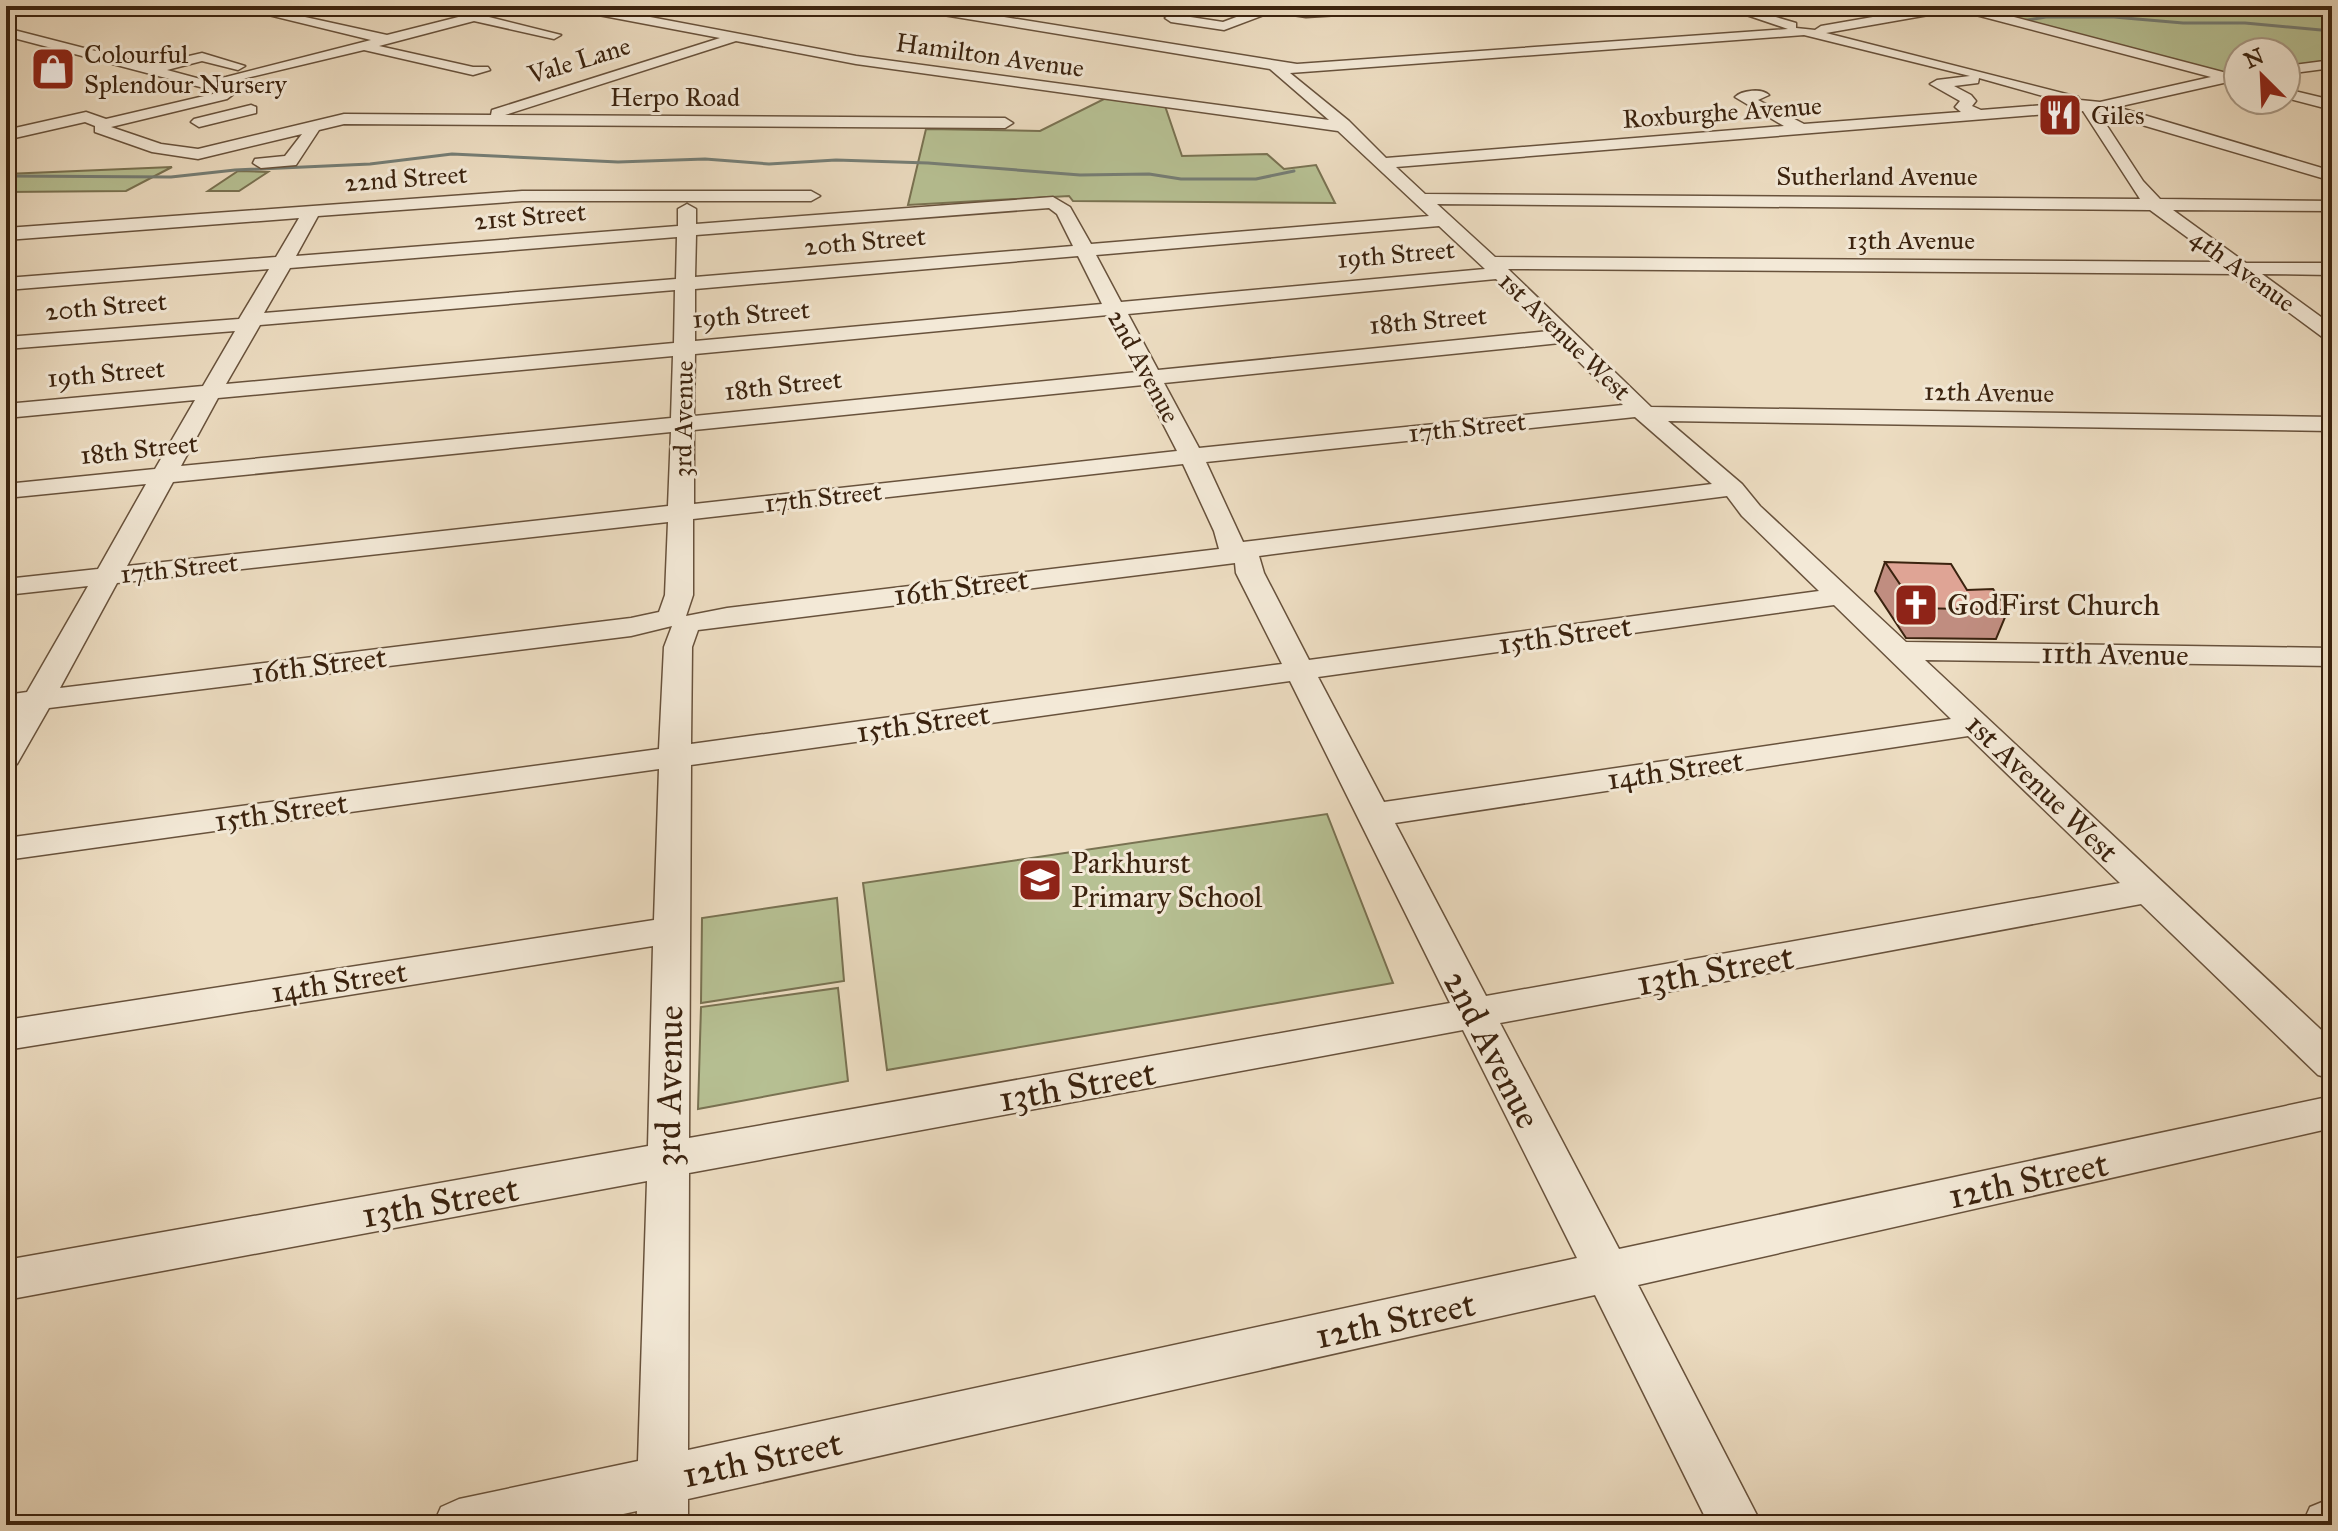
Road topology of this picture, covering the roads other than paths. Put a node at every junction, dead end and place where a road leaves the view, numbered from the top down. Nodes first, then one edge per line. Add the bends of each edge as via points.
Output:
1 (238, 6) edge
2 (517, 6) edge
3 (572, 6) edge
4 (913, 6) edge
5 (1256, 6) edge
6 (1424, 6) edge
7 (1726, 6) edge
8 (1957, 6) edge
9 (1271, 8) junction
10 (1305, 15) edge
11 (472, 18) junction
12 (1171, 18) dead end
13 (1809, 31) junction
14 (6, 32) edge
15 (554, 35) dead end
16 (734, 38) junction
17 (389, 40) junction
18 (363, 46) junction
19 (2332, 64) edge
20 (1285, 65) junction
21 (238, 66) dead end
22 (2302, 68) edge
23 (146, 70) junction
24 (483, 70) dead end
25 (2222, 75) edge
26 (1996, 78) junction
27 (2222, 80) edge
28 (217, 82) junction
29 (1762, 95) dead end
30 (2302, 97) edge
31 (2332, 105) edge
32 (2089, 106) junction
33 (251, 110) dead end
34 (1978, 115) junction
35 (488, 120) junction
36 (1005, 123) dead end
37 (105, 124) junction
38 (1339, 126) junction
39 (307, 128) junction
40 (1803, 130) junction
41 (6, 135) edge
42 (130, 138) junction
43 (261, 163) dead end
44 (1381, 163) junction
45 (2332, 176) edge
46 (686, 195) junction
47 (811, 196) dead end
48 (1422, 199) junction
49 (1058, 203) joint
50 (2155, 205) junction
51 (2332, 206) edge
52 (312, 211) junction
53 (1445, 220) junction
54 (687, 230) junction
55 (6, 234) edge
56 (1083, 250) junction
57 (282, 263) junction
58 (1495, 268) junction
59 (2243, 268) junction
60 (2332, 269) edge
61 (6, 284) edge
62 (687, 284) junction
63 (1112, 308) junction
64 (250, 322) junction
65 (2332, 335) edge
66 (1566, 336) junction
67 (6, 343) edge
68 (684, 349) junction
69 (1149, 377) junction
70 (211, 392) junction
71 (6, 411) edge
72 (1643, 412) junction
73 (684, 424) junction
74 (2332, 424) edge
75 (1192, 457) junction
76 (163, 475) junction
77 (6, 491) edge
78 (1727, 492) junction
79 (681, 512) junction
80 (1239, 552) junction
81 (106, 576) junction
82 (6, 587) edge
83 (1840, 596) junction
84 (679, 622) junction
85 (1898, 651) junction
86 (2332, 657) edge
87 (1300, 672) junction
88 (38, 700) junction
89 (6, 704) edge
90 (1976, 725) junction
91 (6, 757) edge
92 (675, 757) junction
93 (1373, 815) junction
94 (6, 849) edge
95 (2149, 890) junction
96 (673, 930) junction
97 (1474, 1013) junction
98 (6, 1035) edge
99 (2331, 1062) edge
100 (2332, 1112) edge
101 (666, 1160) junction
102 (1606, 1272) junction
103 (6, 1280) edge
104 (664, 1480) junction
105 (459, 1525) edge
106 (662, 1525) edge
107 (1736, 1525) edge

1 - 17 street
2 - 11 street
3 - 16 street, Hamilton Avenue
4 - 20 street
5 - 9 street
6 - 10 street
7 - 13 street
8 - 13 street
8 - 25 street
9 - 10 street
9 - 12 street via 1224,26
11 - 15 street
11 - 17 street
13 - 20 street
13 - 26 street
14 - 23 street
16 - 35 street, Vale Lane via 506,108
16 - 38 street, Hamilton Avenue via 883,64
17 - 18 street
18 - 24 street
18 - 28 street
19 - 22 street
20 - 38 street, 1st Avenue West
21 - 23 street via 204,57
23 - 28 street via 195,83
26 - 32 street
26 - 34 street via 1937,84 1966,98 1963,107
27 - 32 street, Roxburghe Avenue
28 - 37 street via 227,95
29 - 40 street via 1742,97
30 - 31 street
32 - 34 street, Roxburghe Avenue
32 - 45 street
32 - 50 street, 4th Avenue via 2136,184
33 - 42 street
34 - 40 street, Roxburghe Avenue
35 - 36 street, Herpo Road
35 - 39 street, Herpo Road via 344,119
37 - 41 street via 87,112
37 - 42 street, Herpo Road via 101,129
38 - 44 street, 1st Avenue West
39 - 42 street, Herpo Road via 198,154 158,149
39 - 43 street via 312,131 291,161
40 - 44 street, Roxburghe Avenue
44 - 48 street, 1st Avenue West
46 - 47 street, 22nd Street
46 - 52 street, 22nd Street via 522,196
46 - 54 street, 3rd Avenue
48 - 50 street, Sutherland Avenue
48 - 53 street, 1st Avenue West
49 - 54 street, 21st Street
49 - 56 street, 2nd Avenue
50 - 51 street, Sutherland Avenue
50 - 59 street, 4th Avenue
52 - 55 street, 22nd Street
52 - 57 street
53 - 56 street, 20th Street
53 - 58 street, 1st Avenue West
54 - 57 street, 21st Street
54 - 62 street, 3rd Avenue
56 - 62 street, 20th Street
56 - 63 street, 2nd Avenue
57 - 61 street, 21st Street
57 - 64 street
58 - 59 street, 13th Avenue
58 - 63 street, 19th Street
58 - 66 street, 1st Avenue West
59 - 60 street, 13th Avenue
59 - 65 street, 4th Avenue
62 - 64 street, 20th Street
62 - 68 street, 3rd Avenue
63 - 68 street, 19th Street
63 - 69 street, 2nd Avenue
64 - 67 street, 20th Street
64 - 70 street
66 - 69 street, 18th Street
66 - 72 street, 1st Avenue West
68 - 70 street, 19th Street
68 - 73 street, 3rd Avenue
69 - 73 street, 18th Street
69 - 75 street, 2nd Avenue
70 - 71 street, 19th Street
70 - 76 street
72 - 74 street, 12th Avenue
72 - 75 street, 17th Street
72 - 78 street, 1st Avenue West
73 - 76 street, 18th Street
73 - 79 street, 3rd Avenue
75 - 79 street, 17th Street
75 - 80 street, 2nd Avenue
76 - 77 street, 18th Street
76 - 81 street
78 - 80 street, 16th Street
78 - 83 street, 1st Avenue West
79 - 81 street, 17th Street
79 - 84 street, 3rd Avenue
80 - 84 street, 16th Street
80 - 87 street, 2nd Avenue
81 - 82 street, 17th Street
81 - 88 street
83 - 85 street, 1st Avenue West
83 - 87 street, 15th Street
84 - 88 street, 16th Street
84 - 92 street, 3rd Avenue
85 - 86 street, 11th Avenue
85 - 90 street, 1st Avenue West
87 - 92 street, 15th Street
87 - 93 street, 2nd Avenue
88 - 89 street, 16th Street
88 - 91 street
90 - 93 street, 14th Street
90 - 95 street, 1st Avenue West
92 - 94 street, 15th Street
92 - 96 street, 3rd Avenue
93 - 97 street, 2nd Avenue
95 - 97 street, 13th Street
95 - 99 street, 1st Avenue West
96 - 98 street, 14th Street
96 - 101 street, 3rd Avenue
97 - 101 street, 13th Street
97 - 102 street, 2nd Avenue
100 - 102 street, 12th Street
101 - 103 street, 13th Street
101 - 104 street, 3rd Avenue
102 - 104 street, 12th Street
102 - 107 street, 2nd Avenue
104 - 105 street, 12th Street
104 - 106 street, 3rd Avenue

